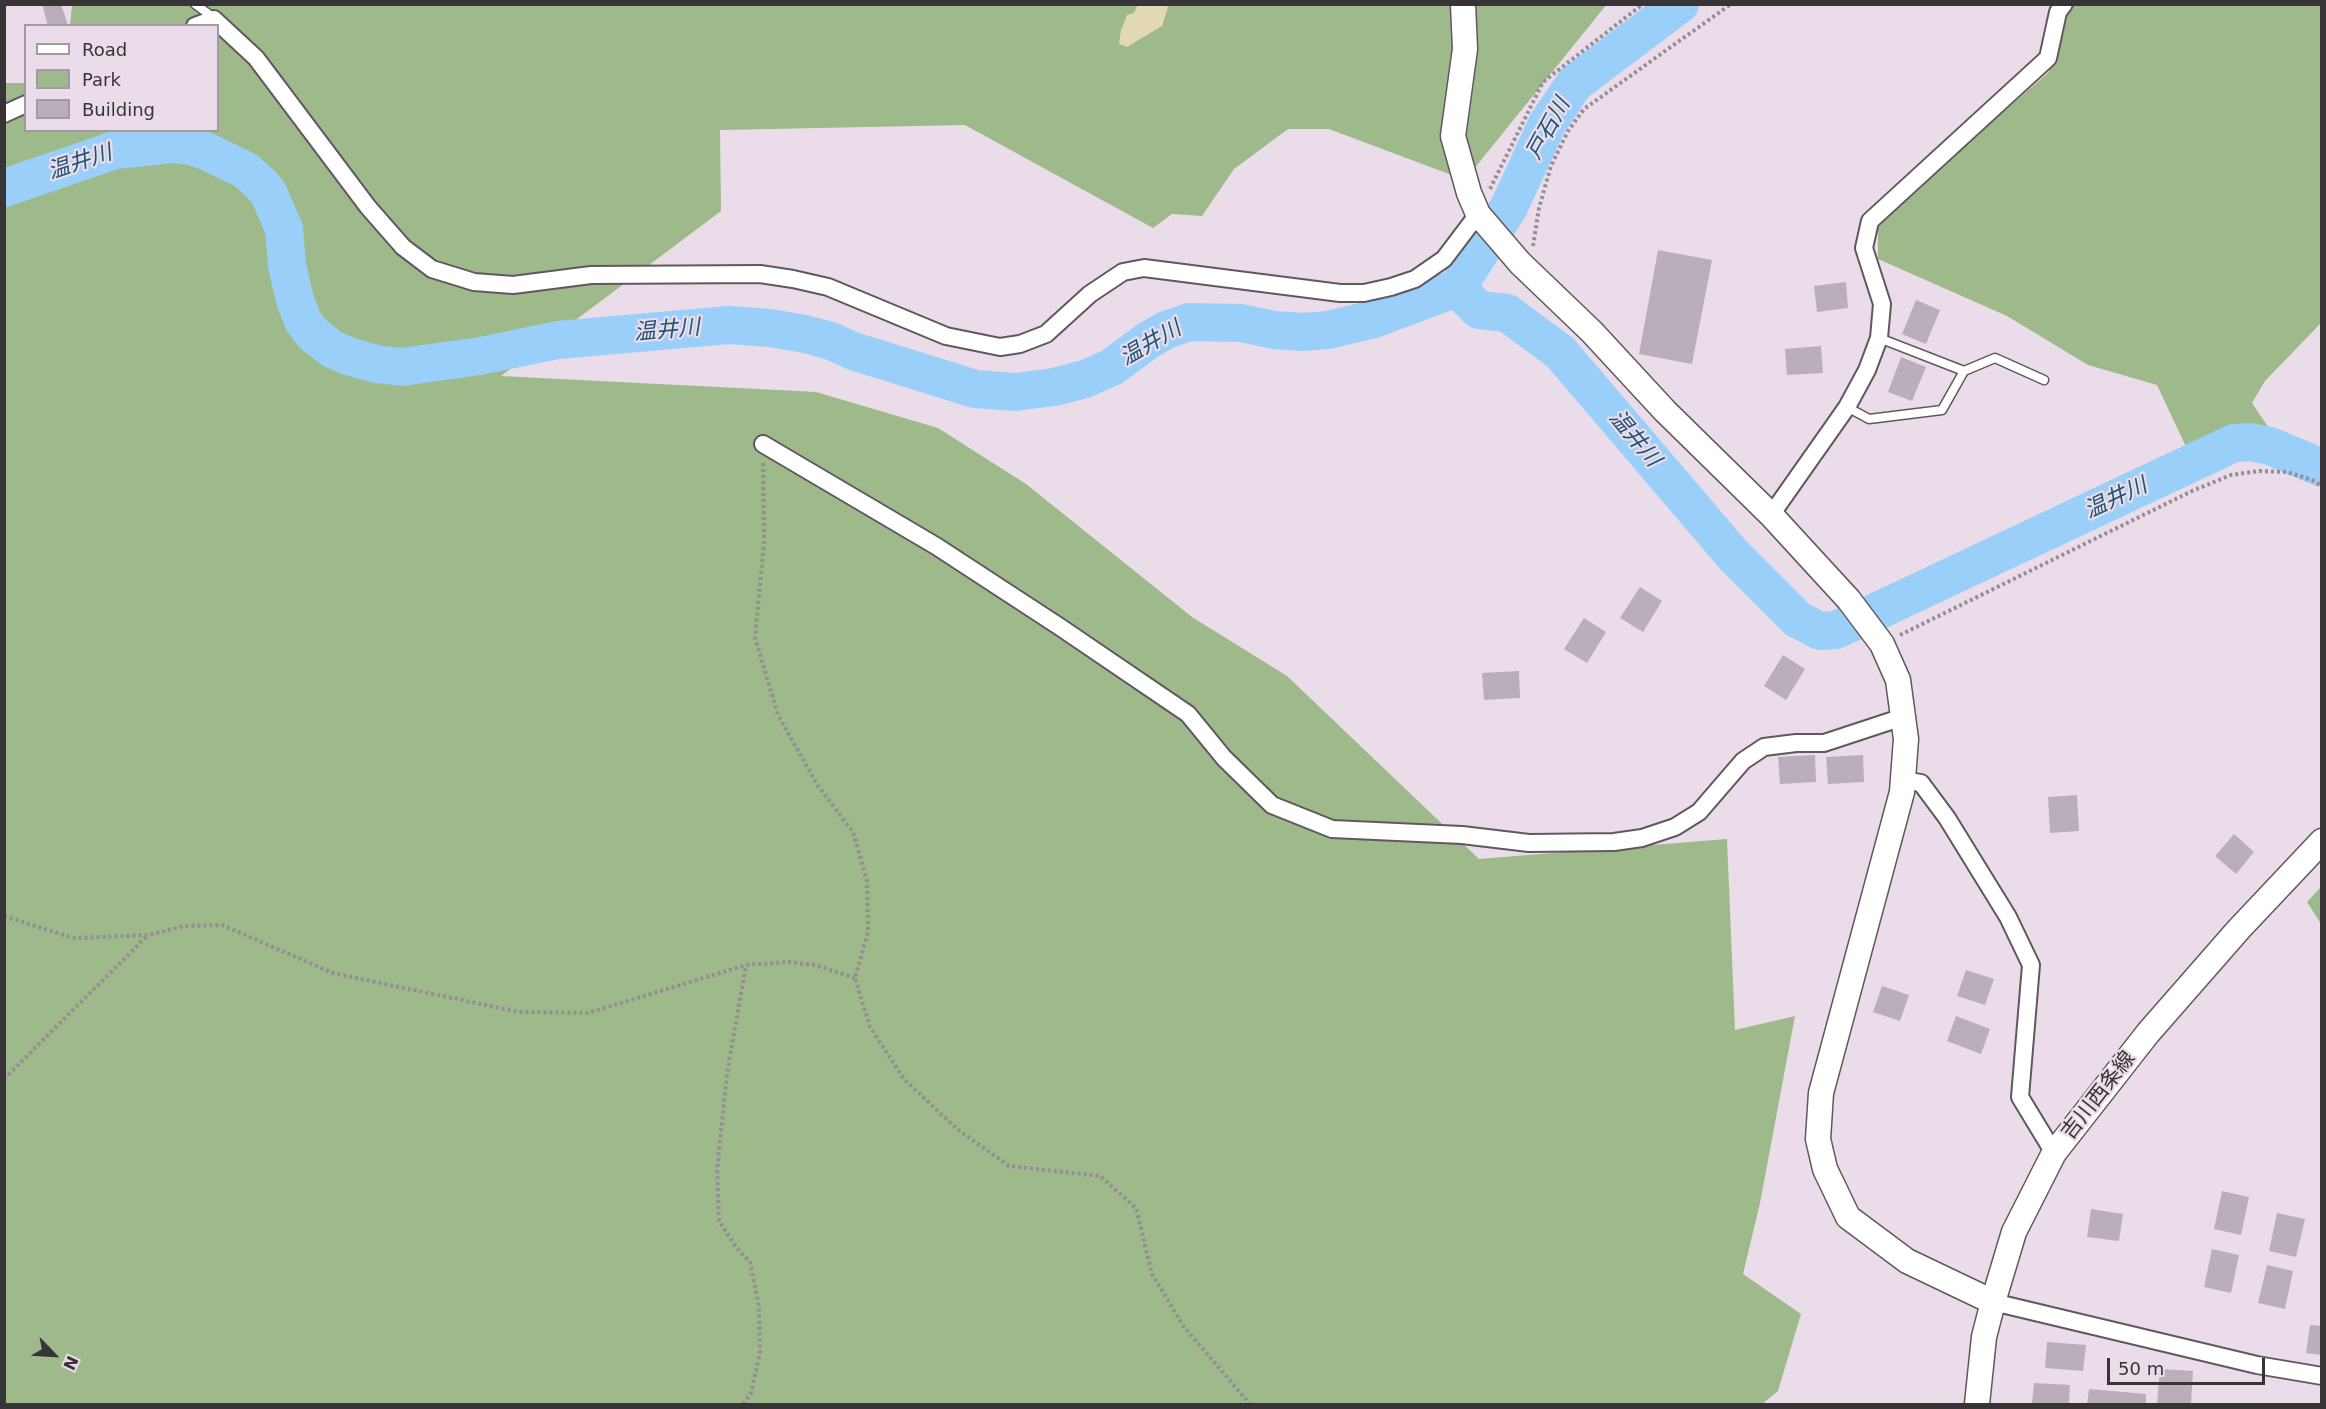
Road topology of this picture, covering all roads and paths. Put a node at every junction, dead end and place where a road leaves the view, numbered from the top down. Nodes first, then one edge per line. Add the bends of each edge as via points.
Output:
1 (195, 4) edge
2 (1463, 4) edge
3 (1643, 4) edge
4 (1731, 4) edge
5 (2064, 4) edge
6 (214, 19) junction
7 (200, 24) edge
8 (24, 105) edge
9 (4, 114) edge
10 (1478, 214) junction
11 (1517, 259) junction
12 (1879, 338) junction
13 (1964, 371) junction
14 (2044, 380) dead end
15 (1847, 406) junction
16 (763, 444) joint
17 (2322, 486) edge
18 (1771, 515) junction
19 (1880, 641) junction
20 (1903, 717) junction
21 (1904, 780) junction
22 (2322, 841) edge
23 (4, 916) edge
24 (148, 935) junction
25 (746, 965) junction
26 (855, 978) junction
27 (4, 1079) edge
28 (2054, 1153) junction
29 (1993, 1302) junction
30 (2322, 1376) edge
31 (743, 1404) edge
32 (1250, 1404) edge
33 (1977, 1404) edge

1 - 6 lane
2 - 10 street via 1465,49 1453,136
3 - 10 path via 1543,82
4 - 11 path via 1584,109 1551,166 1532,248
5 - 12 street via 2058,12 2048,58 1870,221 1864,248 1881,304
6 - 7 street
6 - 10 street via 256,58 368,207 403,247 432,269 474,282 513,285 591,274 760,274 828,287 946,336 1000,347 1046,334 1098,288 1123,272 1144,268 1340,293 1391,287 1415,279 1444,259
8 - 9 street
10 - 11 street
11 - 18 street
12 - 13 lane
12 - 15 street
13 - 14 lane via 1995,358
13 - 15 lane via 1942,410 1869,419
15 - 18 street
16 - 20 street via 936,546 1060,627 1188,714 1224,758 1272,805 1332,829 1461,835 1529,843 1642,838 1675,827 1699,812 1743,761 1764,747 1824,743
16 - 26 path via 764,543 755,638 778,716 818,786 853,832 867,881 868,932
17 - 19 path via 2287,472 2231,475
18 - 19 street via 1849,600
19 - 20 street via 1898,680
20 - 21 street
21 - 28 street via 1921,783 1947,818 2008,917 2031,965 2020,1097
21 - 29 street via 1821,1093 1818,1139 1825,1169 1848,1217 1907,1261
22 - 28 street, 吉川西条線 via 2148,1033
23 - 24 path via 73,938
24 - 25 path via 184,926 222,925 333,973 519,1012 551,1014 588,1013
24 - 27 path
25 - 26 path via 815,965
25 - 31 path via 727,1074 717,1170 719,1221 750,1262 759,1306 760,1352 752,1393
26 - 32 path via 870,1027 904,1079 957,1129 1009,1166 1100,1176 1136,1208 1152,1274 1184,1327
28 - 29 street, 吉川西条線 via 2014,1232
29 - 30 street via 2257,1365
29 - 33 street, 吉川西条線 via 1984,1337

